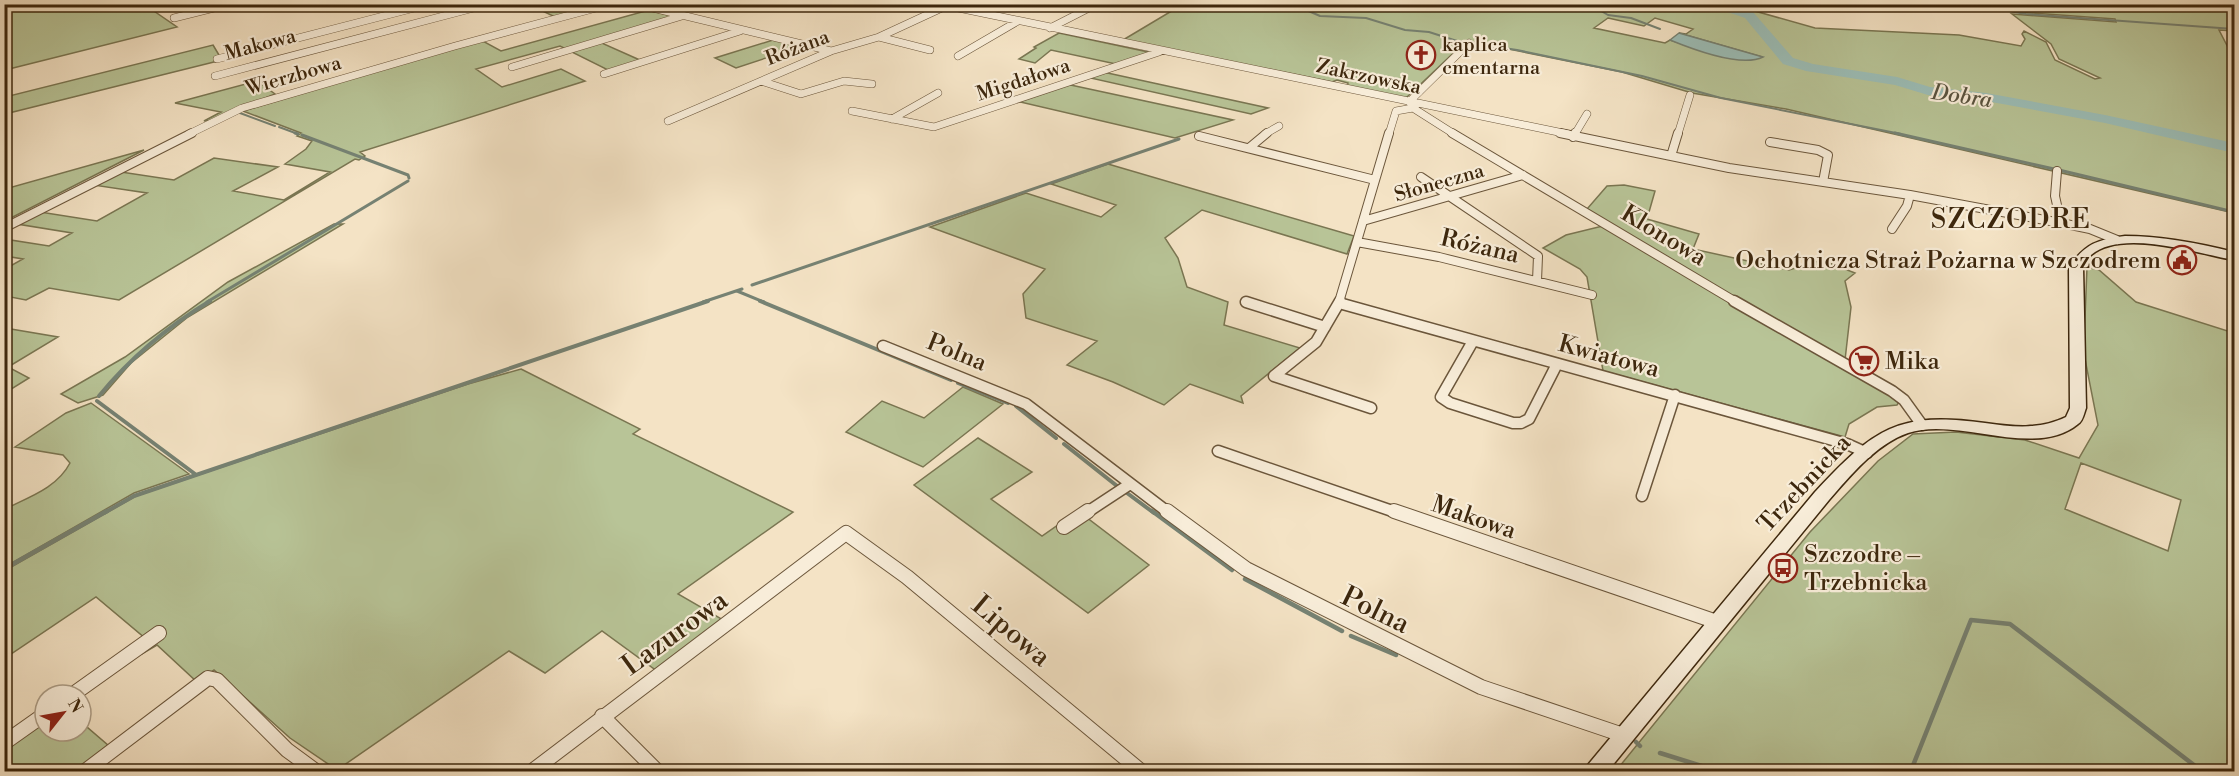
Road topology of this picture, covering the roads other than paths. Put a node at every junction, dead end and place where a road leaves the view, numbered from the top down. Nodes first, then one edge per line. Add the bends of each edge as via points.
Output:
1 (230, 4) edge
2 (430, 4) edge
3 (489, 4) edge
4 (611, 4) edge
5 (636, 4) edge
6 (987, 4) edge
7 (1097, 4) edge
8 (943, 5) edge
9 (973, 12) junction
10 (682, 16) junction
11 (174, 18) dead end
12 (1018, 21) junction
13 (1050, 28) junction
14 (740, 31) junction
15 (879, 37) junction
16 (1469, 43) dead end
17 (930, 50) dead end
18 (831, 51) junction
19 (1160, 51) junction
20 (958, 56) dead end
21 (217, 59) dead end
22 (512, 67) dead end
23 (604, 74) dead end
24 (215, 76) dead end
25 (761, 81) junction
26 (872, 84) dead end
27 (938, 93) dead end
28 (1690, 95) dead end
29 (1413, 105) junction
30 (852, 111) dead end
31 (1587, 114) dead end
32 (892, 119) junction
33 (668, 121) dead end
34 (1279, 126) dead end
35 (1199, 136) dead end
36 (1574, 137) junction
37 (1770, 142) dead end
38 (1249, 148) junction
39 (1671, 156) junction
40 (2057, 171) dead end
41 (1523, 175) junction
42 (1421, 177) dead end
43 (1375, 180) junction
44 (1823, 182) junction
45 (1910, 195) junction
46 (1449, 197) junction
47 (1363, 221) junction
48 (2061, 223) junction
49 (4, 228) edge
50 (1892, 229) dead end
51 (2117, 240) junction
52 (1357, 242) junction
53 (2235, 256) edge
54 (1537, 281) junction
55 (1592, 295) dead end
56 (1246, 302) dead end
57 (1339, 303) junction
58 (1325, 327) junction
59 (1473, 341) junction
60 (883, 346) dead end
61 (1557, 364) junction
62 (1675, 395) junction
63 (1371, 408) dead end
64 (1922, 425) junction
65 (1218, 451) dead end
66 (1867, 453) junction
67 (1130, 484) junction
68 (1642, 496) dead end
69 (1064, 527) dead end
70 (846, 533) joint
71 (1717, 622) junction
72 (159, 633) dead end
73 (89, 683) edge
74 (602, 716) junction
75 (33, 722) edge
76 (1623, 735) junction
77 (4, 743) edge
78 (84, 771) edge
79 (317, 771) edge
80 (531, 771) edge
81 (658, 771) edge
82 (1142, 771) edge
83 (1593, 771) edge

1 - 11 street
2 - 21 street
3 - 24 street, Makowa
4 - 49 street, Wierzbowa via 242,108
5 - 10 street
6 - 9 street
7 - 13 street
8 - 9 street, Zakrzowska
8 - 15 street, Różana
9 - 12 street, Zakrzowska
10 - 14 street
10 - 22 street
12 - 13 street, Zakrzowska
12 - 20 street
13 - 19 street, Zakrzowska
14 - 18 street
14 - 23 street
15 - 17 street
15 - 18 street, Różana
16 - 29 street
18 - 25 street, Różana
19 - 29 street, Zakrzowska
19 - 32 street, Migdałowa via 934,127
25 - 26 street, Różana via 801,94 844,81
25 - 33 street, Różana
27 - 32 street
28 - 39 street
29 - 36 street, Zakrzowska
29 - 41 street, Klonowa
29 - 43 street via 1396,111
30 - 32 street, Migdałowa
31 - 36 street
34 - 38 street
35 - 38 street
36 - 39 street, Zakrzowska
37 - 44 street via 1828,155
38 - 43 street
39 - 44 street, Zakrzowska
40 - 48 street via 2055,196
41 - 46 street, Słoneczna
41 - 64 street, Klonowa via 1904,400
42 - 46 street
43 - 47 street
44 - 45 street, Zakrzowska
45 - 48 street, Zakrzowska
45 - 50 street
46 - 47 street, Słoneczna
46 - 54 street via 1538,256
47 - 52 street
48 - 51 street, Zakrzowska
51 - 53 street, Trzebnicka via 2149,239
51 - 64 street, Trzebnicka via 2082,256 2076,267 2078,408 2073,420 2045,432
52 - 54 street, Różana
52 - 57 street
54 - 55 street, Różana
56 - 58 street
57 - 58 street
57 - 59 street, Kwiatowa
58 - 63 street via 1316,342 1274,376
59 - 61 street, Kwiatowa
59 - 61 street via 1441,397 1513,423 1529,419
60 - 67 street, Polna via 1026,404
61 - 62 street, Kwiatowa
62 - 66 street, Kwiatowa via 1848,444
62 - 68 street
64 - 66 street, Trzebnicka via 1896,431
65 - 71 street, Makowa
66 - 71 street, Trzebnicka via 1822,496
67 - 69 street
67 - 76 street, Polna via 1246,569 1317,607 1481,687
70 - 74 street, Lazurowa
70 - 82 street, Lipowa via 907,577
71 - 76 street, Trzebnicka
72 - 73 street
74 - 80 street, Lazurowa
74 - 81 street
75 - 77 street
76 - 83 street, Trzebnicka
78 - 79 street via 208,678 217,680 287,750

